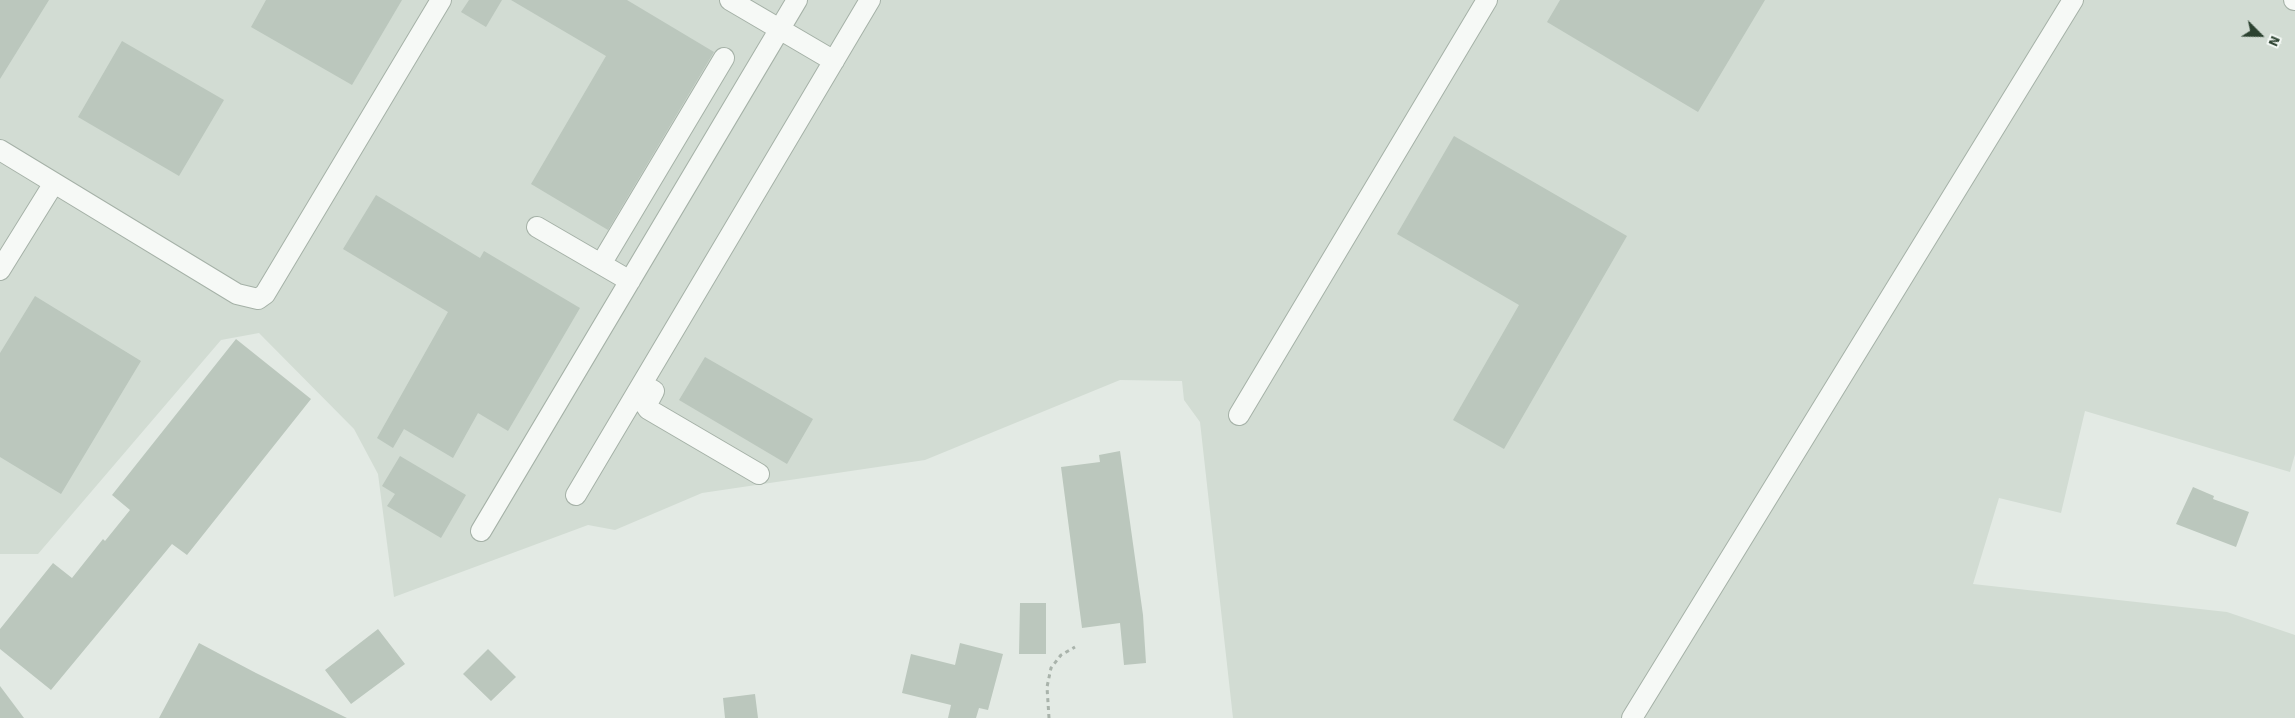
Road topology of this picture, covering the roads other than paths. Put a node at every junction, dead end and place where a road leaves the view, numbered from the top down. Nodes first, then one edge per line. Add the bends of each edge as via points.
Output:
1 (441, 0) edge
2 (730, 0) edge
3 (797, 0) edge
4 (870, 0) edge
5 (1487, 0) edge
6 (2073, 0) edge
7 (779, 29) junction
8 (724, 58) dead end
9 (834, 61) junction
10 (0, 150) edge
11 (54, 183) junction
12 (537, 226) dead end
13 (601, 264) junction
14 (0, 270) edge
15 (630, 281) junction
16 (642, 384) junction
17 (1239, 415) dead end
18 (759, 474) dead end
19 (576, 495) dead end
20 (481, 531) dead end
21 (1632, 718) edge

1 - 11 lane via 262,298 237,294
2 - 7 lane
3 - 7 lane
4 - 9 lane
5 - 17 lane
6 - 21 lane
7 - 9 lane
7 - 15 lane
8 - 13 lane
9 - 16 lane
10 - 11 lane
11 - 14 lane
12 - 13 lane
13 - 15 lane
15 - 20 lane
16 - 18 lane via 654,391 646,406 648,409
16 - 19 lane

